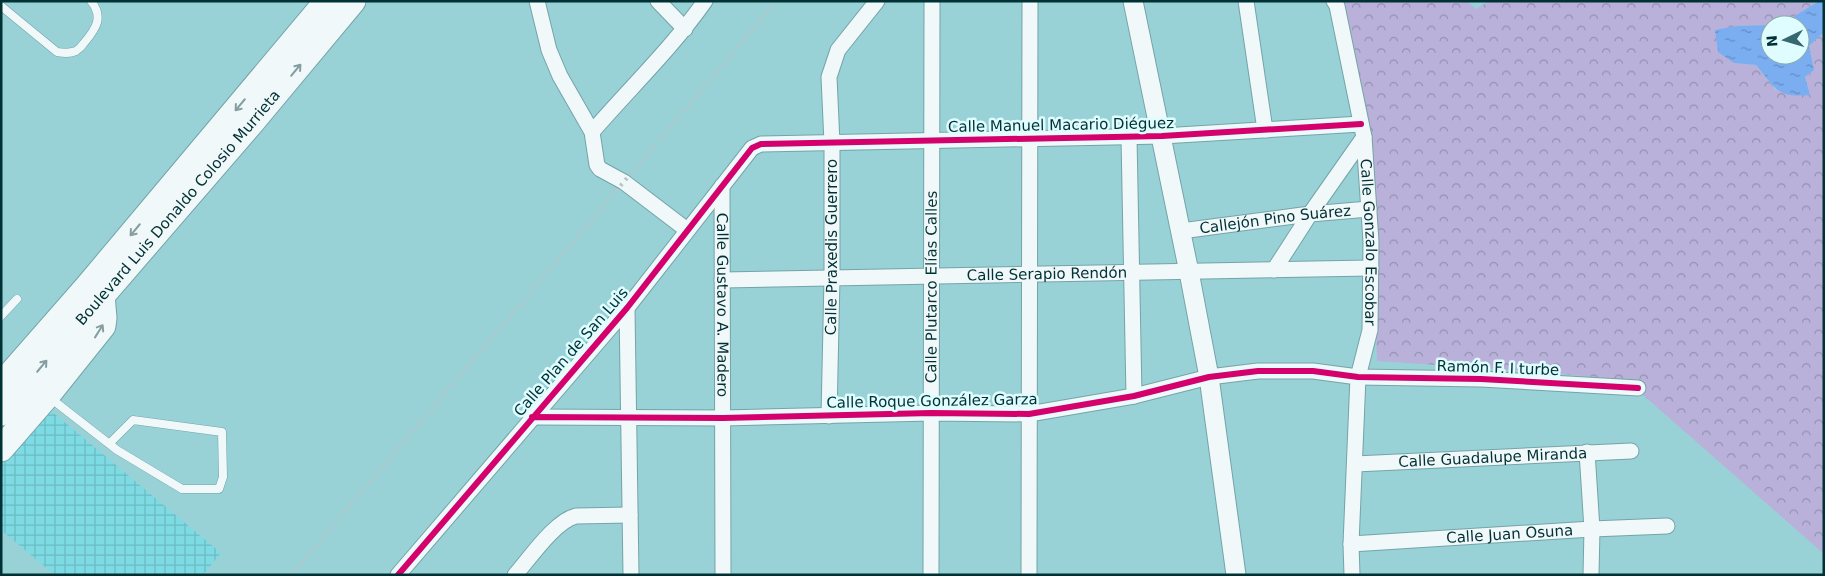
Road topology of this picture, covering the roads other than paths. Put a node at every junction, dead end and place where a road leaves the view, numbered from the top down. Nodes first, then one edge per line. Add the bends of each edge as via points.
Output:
1 (91, 1) edge
2 (327, 1) edge
3 (353, 1) edge
4 (538, 1) edge
5 (658, 1) edge
6 (705, 1) edge
7 (877, 1) edge
8 (932, 1) edge
9 (1030, 1) edge
10 (1133, 1) edge
11 (1246, 1) edge
12 (1334, 1) edge
13 (1, 6) edge
14 (685, 29) junction
15 (1265, 130) junction
16 (1362, 130) junction
17 (592, 132) junction
18 (1162, 136) junction
19 (1129, 137) junction
20 (1030, 139) junction
21 (932, 141) junction
22 (832, 142) junction
23 (761, 144) joint
24 (722, 186) junction
25 (1369, 209) junction
26 (1310, 214) junction
27 (687, 230) junction
28 (1181, 231) junction
29 (1371, 268) junction
30 (1274, 270) junction
31 (1131, 272) junction
32 (1190, 272) junction
33 (1030, 274) junction
34 (932, 276) junction
35 (832, 278) junction
36 (722, 280) junction
37 (94, 291) junction
38 (17, 299) dead end
39 (626, 308) junction
40 (1, 316) edge
41 (1, 363) edge
42 (1209, 377) junction
43 (1358, 377) junction
44 (1638, 388) dead end
45 (47, 396) junction
46 (1134, 396) junction
47 (4, 401) edge
48 (931, 413) junction
49 (1029, 414) junction
50 (829, 416) junction
51 (532, 417) junction
52 (628, 418) junction
53 (723, 418) junction
54 (109, 444) junction
55 (1, 449) edge
56 (1631, 451) dead end
57 (1587, 452) junction
58 (1355, 464) junction
59 (630, 515) junction
60 (1667, 526) dead end
61 (1592, 529) junction
62 (1351, 544) junction
63 (398, 575) edge
64 (515, 575) edge
65 (631, 575) edge
66 (724, 575) edge
67 (931, 575) edge
68 (1029, 575) edge
69 (1236, 575) edge
70 (1352, 575) edge
71 (1591, 575) edge

1 - 13 lane via 98,21 78,50 67,54 56,52
2 -> 37 highway, Boulevard Luis Donaldo Colosio Murrieta
37 -> 3 highway, Boulevard Luis Donaldo Colosio Murrieta via 253,121
4 - 17 street via 560,76
5 - 14 street
6 - 14 street
7 - 22 street, Calle Praxedis Guerrero via 838,50 831,70
8 - 21 street, Calle Plutarco Elías Calles
9 - 20 street
10 - 18 street
11 - 15 street
12 - 16 street, Calle Gonzalo Escobar
14 - 17 street
15 - 16 street, Calle Manuel Macario Diéguez
15 - 18 street, Calle Manuel Macario Diéguez
16 - 25 street, Calle Gonzalo Escobar
16 - 26 street
17 - 27 street via 596,163 600,169 624,182
18 - 19 street, Calle Manuel Macario Diéguez
18 - 28 street
19 - 20 street, Calle Manuel Macario Diéguez
19 - 31 street
20 - 21 street, Calle Manuel Macario Diéguez
20 - 33 street
21 - 22 street, Calle Manuel Macario Diéguez
21 - 34 street, Calle Plutarco Elías Calles
22 - 23 street, Calle Manuel Macario Diéguez
22 - 35 street, Calle Praxedis Guerrero
23 - 24 street, Calle Plan de San Luis via 752,148
24 - 27 street, Calle Plan de San Luis
24 - 36 street, Calle Gustavo A. Madero
25 - 26 street, Callejón Pino Suárez
25 - 29 street, Calle Gonzalo Escobar
26 - 28 street, Callejón Pino Suárez
26 - 30 street
27 - 39 street, Calle Plan de San Luis
28 - 32 street
29 - 30 street, Calle Serapio Rendón
29 - 43 street, Calle Gonzalo Escobar via 1370,330
30 - 32 street, Calle Serapio Rendón
31 - 32 street, Calle Serapio Rendón
31 - 33 street, Calle Serapio Rendón
31 - 46 street
32 - 42 street
33 - 34 street, Calle Serapio Rendón
33 - 49 street
34 - 35 street, Calle Serapio Rendón
34 - 48 street, Calle Plutarco Elías Calles
35 - 36 street, Calle Serapio Rendón
35 - 50 street, Calle Praxedis Guerrero
36 - 53 street, Calle Gustavo A. Madero
37 - 41 highway via 68,290
45 -> 37 highway via 103,326 104,318
37 - 47 highway, Boulevard Luis Donaldo Colosio Murrieta
38 - 40 lane
39 - 51 street, Calle Plan de San Luis
39 - 52 street
42 - 43 street, Calle Roque González Garza via 1258,371 1313,371
42 - 46 street, Calle Roque González Garza
42 - 69 street
43 - 44 street, Ramón F. I turbe via 1481,379
43 - 58 street, Calle Gonzalo Escobar
45 - 54 lane
45 - 55 highway
46 - 49 street, Calle Roque González Garza
48 - 49 street, Calle Roque González Garza
48 - 50 street, Calle Roque González Garza
48 - 67 street, Calle Plutarco Elías Calles
49 - 68 street
50 - 53 street, Calle Roque González Garza
51 - 52 street, Calle Roque González Garza
51 - 63 street, Calle Plan de San Luis
52 - 53 street, Calle Roque González Garza
52 - 59 street
53 - 66 street, Calle Gustavo A. Madero
54 - 54 lane via 182,489 219,489 223,476 222,432 133,420
56 - 57 street, Calle Guadalupe Miranda
57 - 58 street, Calle Guadalupe Miranda
57 - 61 street
58 - 62 street, Calle Gonzalo Escobar
59 - 64 street via 568,518 557,526
59 - 65 street
60 - 61 street, Calle Juan Osuna
61 - 62 street, Calle Juan Osuna
61 - 71 street
62 - 70 street, Calle Gonzalo Escobar

